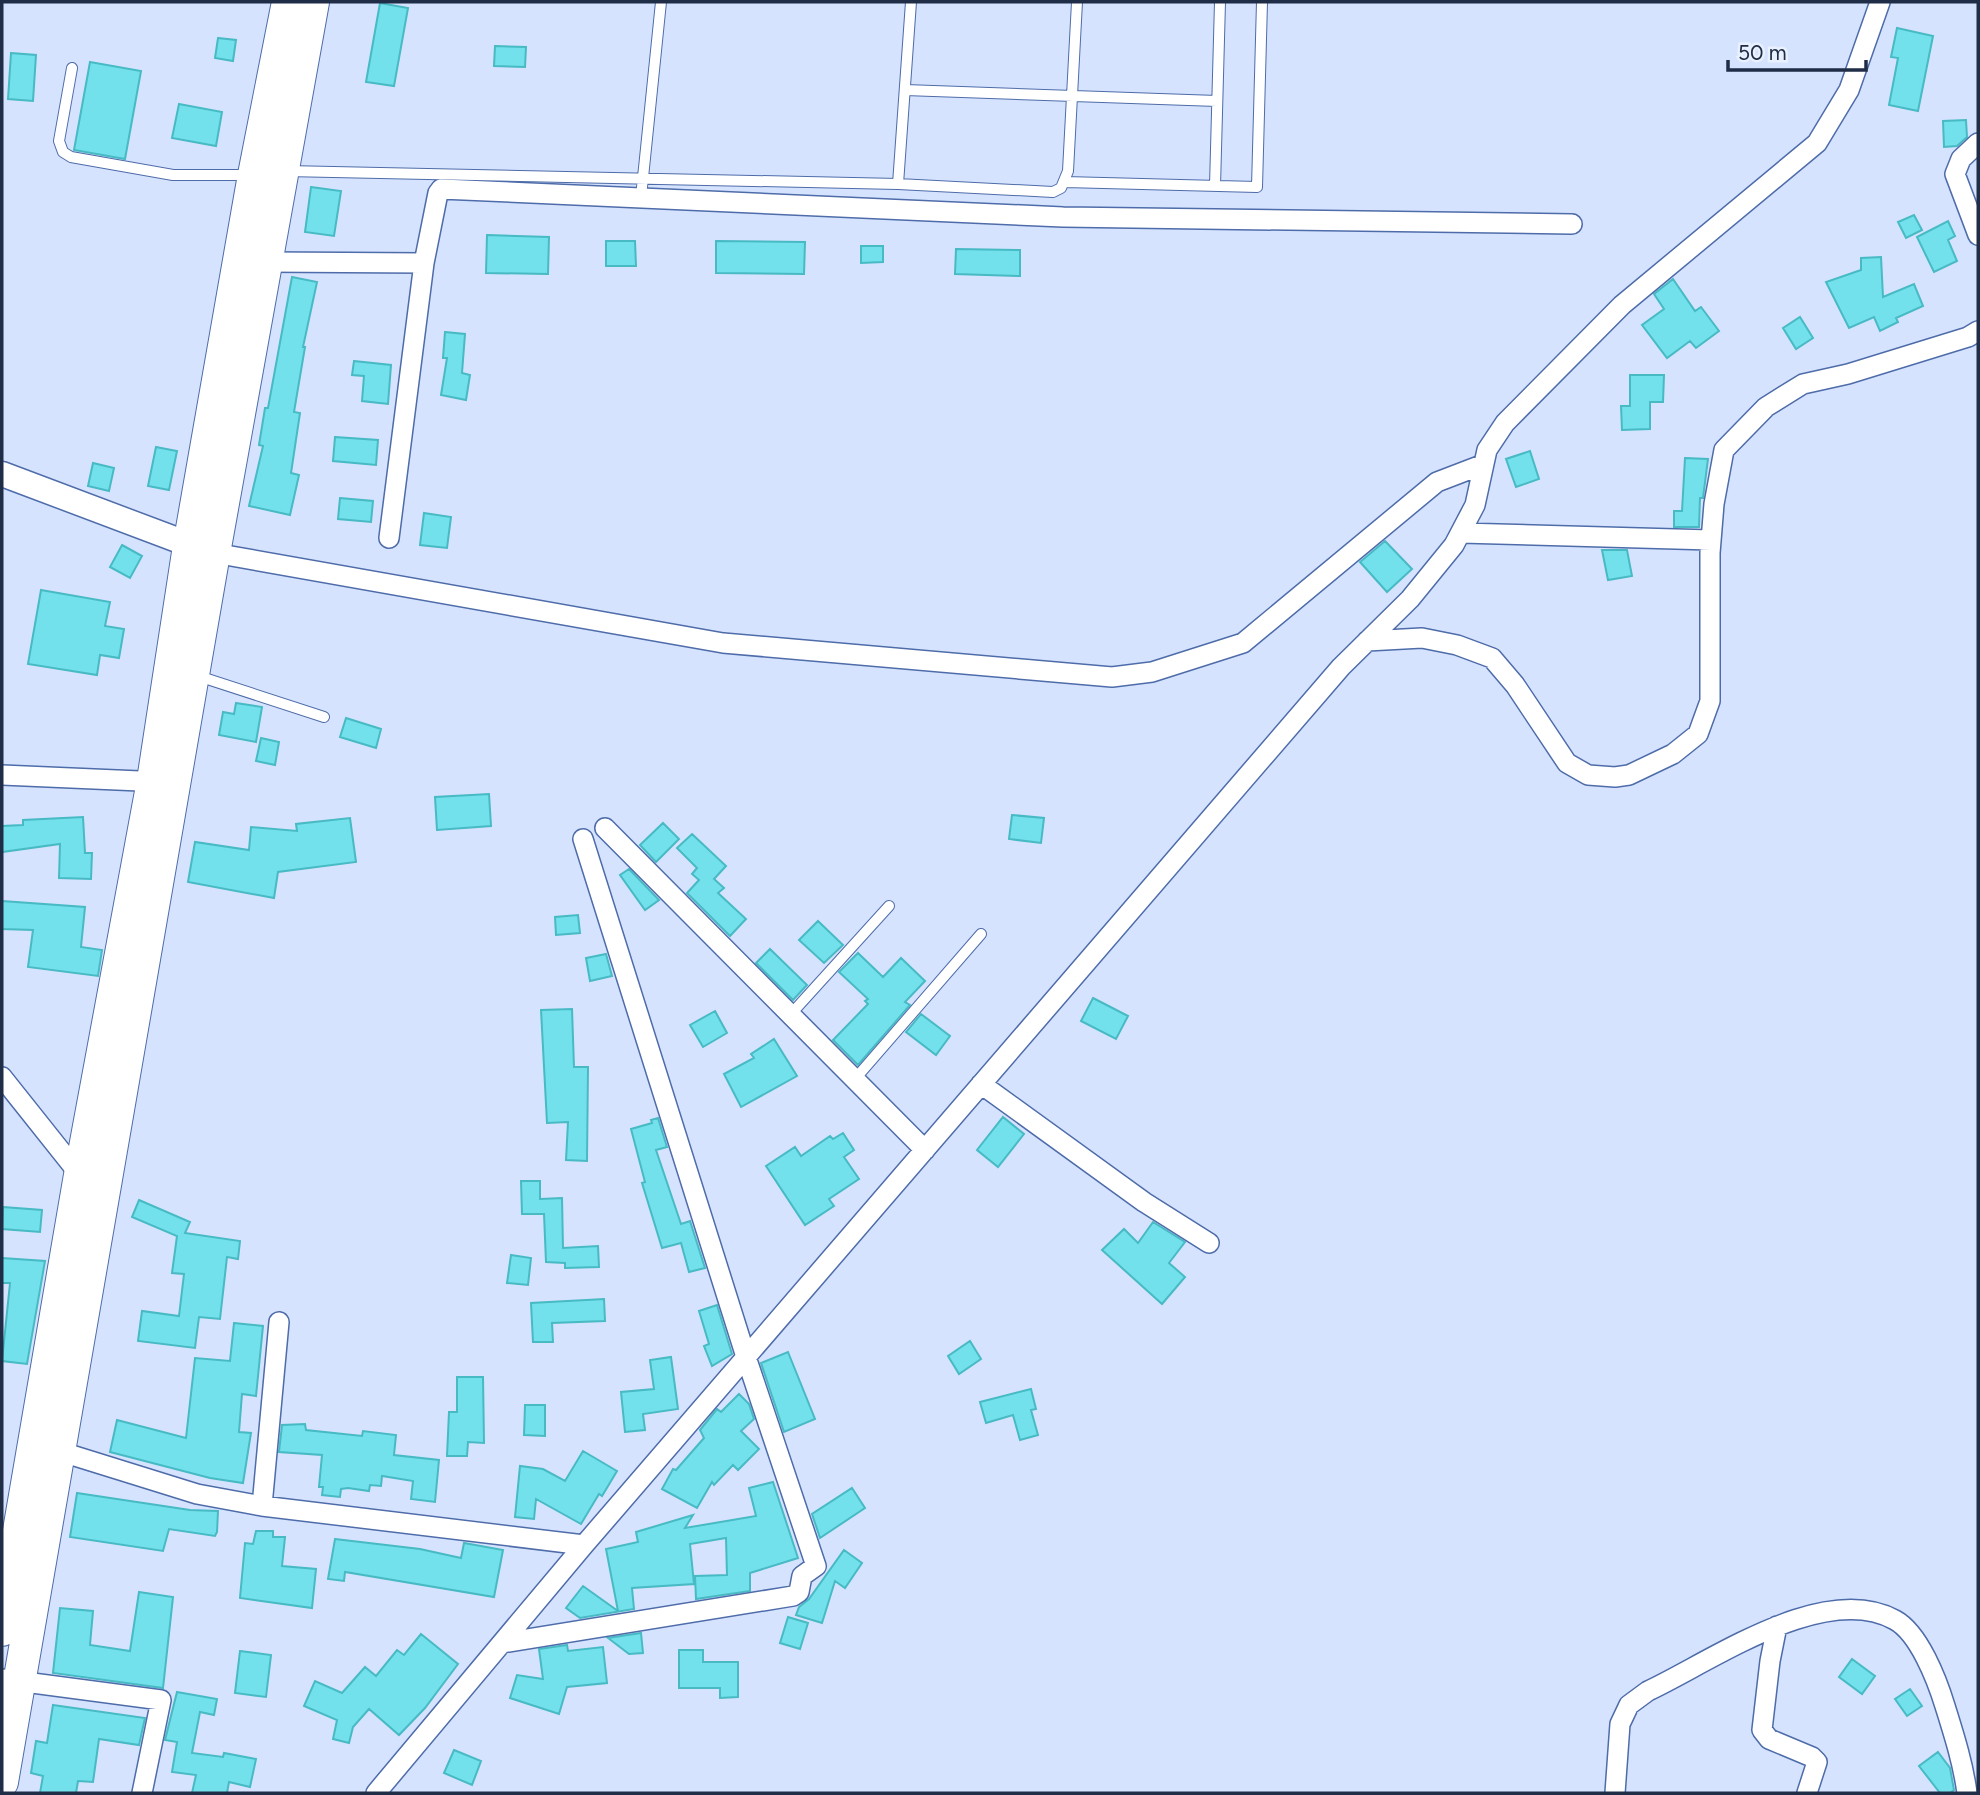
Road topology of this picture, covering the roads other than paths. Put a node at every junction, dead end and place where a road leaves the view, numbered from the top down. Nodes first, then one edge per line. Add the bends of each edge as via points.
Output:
1 (288, 2) edge
2 (313, 2) edge
3 (661, 2) edge
4 (911, 2) edge
5 (1077, 2) edge
6 (1220, 2) edge
7 (1262, 2) edge
8 (1880, 2) edge
9 (72, 68) dead end
10 (905, 90) junction
11 (1072, 96) junction
12 (1217, 101) junction
13 (1978, 143) edge
14 (269, 173) junction
15 (1065, 182) junction
16 (898, 184) junction
17 (1215, 186) junction
18 (641, 187) junction
19 (1572, 224) dead end
20 (1978, 236) edge
21 (265, 262) junction
22 (424, 263) junction
23 (1978, 331) edge
24 (229, 390) junction
25 (1484, 464) junction
26 (2, 474) edge
27 (1461, 533) junction
28 (389, 538) dead end
29 (1711, 540) junction
30 (201, 549) junction
31 (1367, 641) junction
32 (195, 675) junction
33 (324, 717) dead end
34 (2, 775) edge
35 (164, 782) junction
36 (605, 828) dead end
37 (583, 839) dead end
38 (889, 906) dead end
39 (981, 934) dead end
40 (790, 1014) junction
41 (2, 1077) edge
42 (855, 1079) junction
43 (981, 1084) junction
44 (925, 1150) junction
45 (80, 1175) junction
46 (1209, 1243) dead end
47 (76, 1285) junction
48 (279, 1322) dead end
49 (746, 1357) junction
50 (49, 1447) junction
51 (262, 1506) junction
52 (584, 1545) junction
53 (17, 1573) edge
54 (1777, 1626) junction
55 (2, 1630) edge
56 (502, 1643) junction
57 (10, 1680) edge
58 (2, 1782) edge
59 (142, 1793) edge
60 (376, 1793) edge
61 (1615, 1793) edge
62 (1807, 1793) edge
63 (1967, 1793) edge

1 - 14 highway
2 - 14 highway
3 - 18 lane
4 - 10 lane
5 - 11 lane
6 - 12 lane
7 - 17 lane via 1257,187
8 - 25 street via 1849,90 1817,144 1622,305 1505,423
9 - 14 lane via 59,141 71,158 173,175
10 - 11 lane
10 - 16 lane
11 - 12 lane
11 - 15 lane
12 - 17 lane
13 - 20 street via 1961,159 1955,174
14 - 18 lane
14 - 21 highway
14 - 24 highway
15 - 16 lane via 1053,191
15 - 17 lane
16 - 18 lane
18 - 19 street via 1063,217
18 - 22 street via 441,189
21 - 22 street
21 - 24 highway
22 - 28 street
23 - 29 street via 1803,384 1766,407 1724,450
24 - 30 highway
25 - 27 street via 1475,505
25 - 30 street via 1437,482 1243,643 1152,672 1112,677 723,643
26 - 30 street
27 - 29 street
27 - 31 street via 1410,599
29 - 31 street via 1711,687 1705,717 1698,734 1673,754 1629,775 1588,775 1567,763 1492,658 1422,638
30 - 32 highway
30 - 35 highway
31 - 43 street
32 - 33 lane
32 - 35 highway
34 - 35 street
35 - 45 highway
35 - 47 highway
36 - 40 street
37 - 49 street
38 - 40 lane
39 - 42 lane
40 - 42 street
41 - 45 street
42 - 44 street
43 - 44 street
43 - 46 street via 1144,1202
44 - 49 street
45 - 47 highway
47 - 50 highway
48 - 51 street
49 - 52 street
49 - 56 street via 816,1563 802,1576 797,1594
50 - 51 street via 197,1494
50 - 53 highway
51 - 52 street
52 - 56 street
53 - 55 highway
53 - 57 highway
54 - 61 street via 1629,1705 1620,1724
54 - 62 street via 1762,1730 1769,1739 1817,1762
54 - 63 street via 1828,1612 1866,1609 1897,1621 1936,1677 1963,1762
56 - 60 street
57 - 58 highway
57 - 59 street via 161,1700

